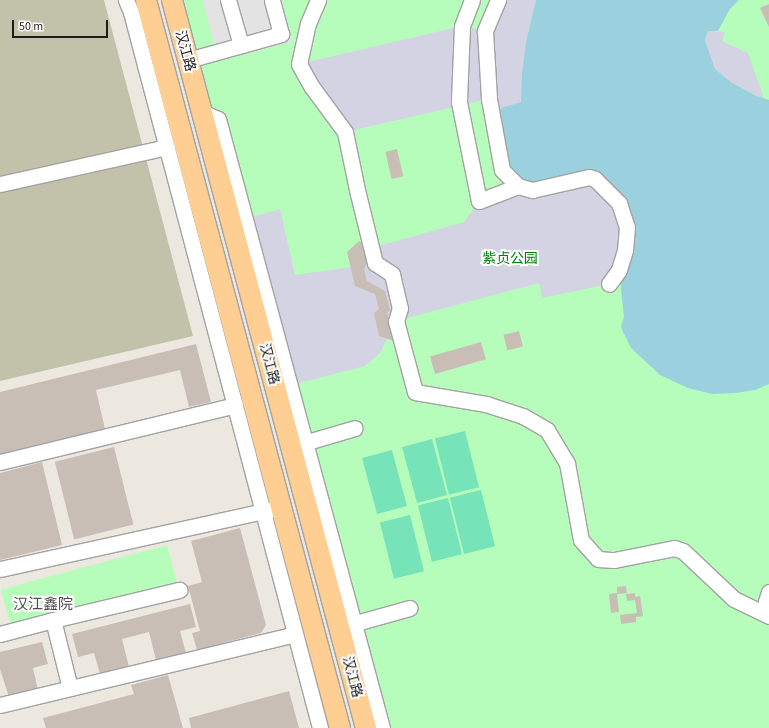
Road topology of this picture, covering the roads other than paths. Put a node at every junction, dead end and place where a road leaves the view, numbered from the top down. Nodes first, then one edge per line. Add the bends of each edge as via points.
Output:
1 (126, 0) edge
2 (146, 0) edge
3 (172, 0) edge
4 (228, 0) edge
5 (272, 0) edge
6 (318, 0) edge
7 (472, 0) edge
8 (498, 0) edge
9 (241, 45) junction
10 (188, 60) junction
11 (166, 148) junction
12 (0, 184) edge
13 (518, 186) junction
14 (609, 284) dead end
15 (235, 405) junction
16 (355, 428) dead end
17 (298, 445) junction
18 (0, 462) edge
19 (272, 509) junction
20 (0, 569) edge
21 (179, 590) dead end
22 (769, 592) edge
23 (410, 608) dead end
24 (769, 613) edge
25 (769, 616) edge
26 (53, 620) junction
27 (346, 626) junction
28 (0, 634) edge
29 (295, 634) junction
30 (70, 688) junction
31 (0, 705) edge
32 (320, 728) edge
33 (340, 728) edge
34 (366, 728) edge
35 (382, 728) edge

1 - 11 street
2 - 19 main road, 汉江路
3 - 10 main road, 汉江路
4 - 9 street
5 - 9 street via 280,34
6 - 25 street via 308,23 299,64 312,87 345,132 375,262 392,274 400,308 396,321 414,392 486,404 522,416 547,430 567,463 581,540 598,559 614,560 674,548 683,551 734,598
7 - 13 street via 462,26 459,102 478,201
8 - 13 street via 485,31 489,99 502,170
9 - 10 street
10 - 17 main road, 汉江路
11 - 12 street
11 - 15 street
13 - 14 street via 536,190 589,177 619,203 627,227 625,250 619,270
15 - 18 street
15 - 19 street
16 - 17 street
17 - 27 main road, 汉江路
19 - 20 street
19 - 29 street
19 - 33 main road, 汉江路
21 - 26 street
22 - 24 street via 766,602
23 - 27 street
26 - 28 street
26 - 30 street
27 - 34 main road, 汉江路
27 - 35 street
29 - 30 street
29 - 32 street
30 - 31 street

